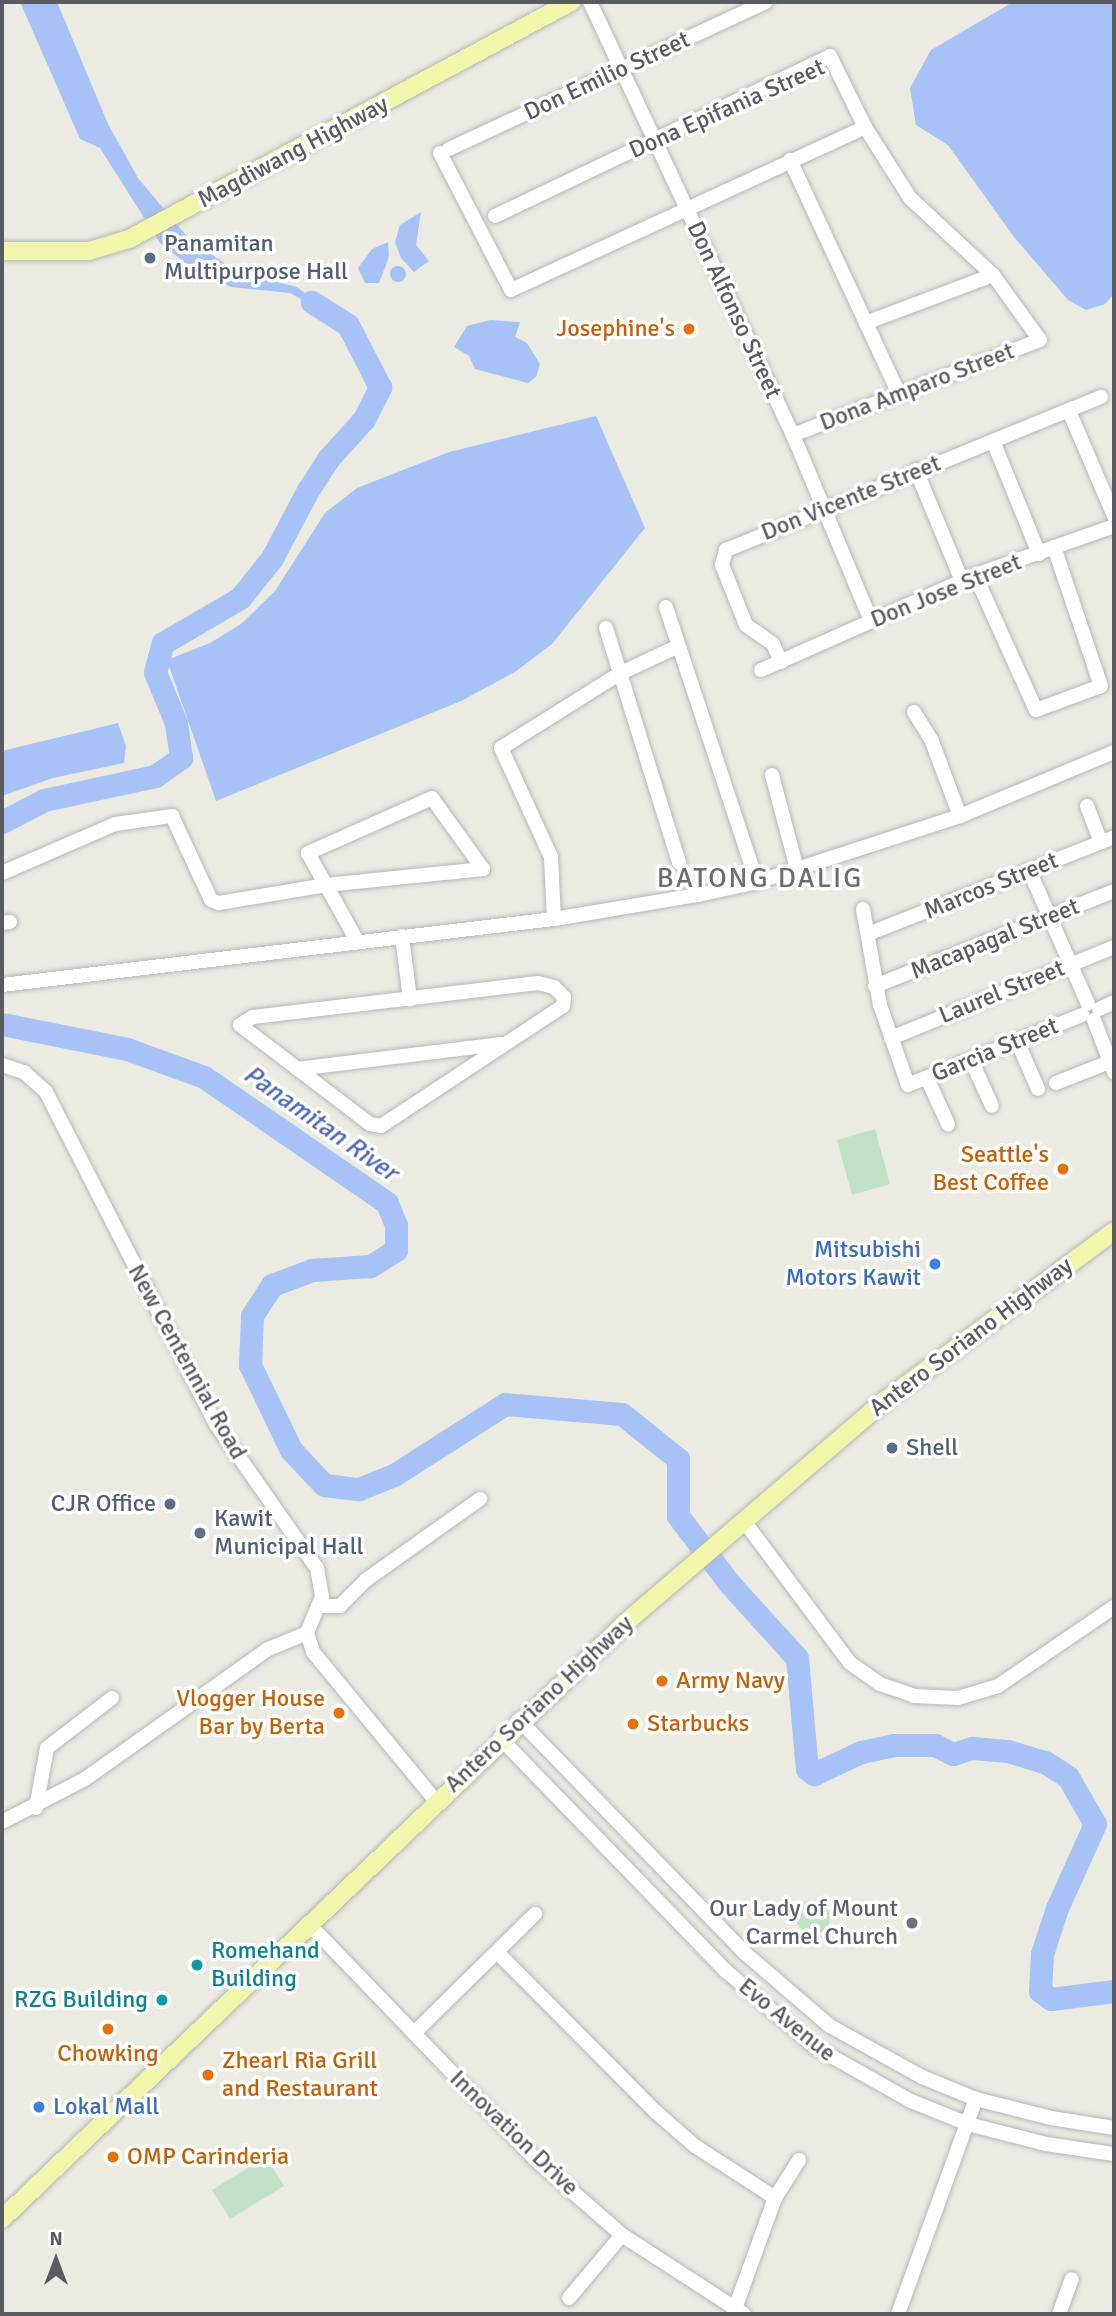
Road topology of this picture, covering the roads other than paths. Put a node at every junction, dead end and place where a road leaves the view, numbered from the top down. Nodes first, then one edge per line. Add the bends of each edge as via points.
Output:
1 (571, 2) edge
2 (590, 2) edge
3 (765, 2) edge
4 (621, 70) junction
5 (865, 127) junction
6 (653, 142) junction
7 (790, 160) junction
8 (687, 211) junction
9 (495, 216) dead end
10 (2, 251) edge
11 (993, 275) junction
12 (867, 323) junction
13 (1040, 340) joint
14 (898, 392) junction
15 (1101, 397) dead end
16 (1069, 411) junction
17 (793, 435) junction
18 (993, 442) junction
19 (916, 470) junction
20 (823, 509) junction
21 (1114, 516) edge
22 (1114, 526) edge
23 (1054, 547) junction
24 (1039, 554) junction
25 (968, 578) junction
26 (666, 607) dead end
27 (872, 621) junction
28 (606, 628) dead end
29 (676, 647) junction
30 (781, 662) junction
31 (761, 670) dead end
32 (619, 674) junction
33 (914, 712) dead end
34 (1114, 752) edge
35 (772, 775) dead end
36 (1087, 806) dead end
37 (960, 816) junction
38 (1108, 840) edge
39 (679, 863) dead end
40 (797, 869) junction
41 (1029, 870) junction
42 (2, 873) edge
43 (757, 882) junction
44 (326, 885) junction
45 (1114, 891) edge
46 (863, 909) dead end
47 (1049, 918) junction
48 (554, 919) junction
49 (868, 934) junction
50 (402, 936) junction
51 (357, 941) junction
52 (1114, 947) edge
53 (1070, 964) junction
54 (2, 985) edge
55 (876, 986) junction
56 (411, 999) junction
57 (1114, 1002) edge
58 (1091, 1012) junction
59 (891, 1038) junction
60 (1018, 1042) junction
61 (504, 1044) junction
62 (972, 1062) junction
63 (2, 1065) edge
64 (1113, 1065) edge
65 (298, 1069) junction
66 (927, 1078) junction
67 (1056, 1083) dead end
68 (1038, 1089) dead end
69 (992, 1106) dead end
70 (948, 1124) dead end
71 (1114, 1231) edge
72 (480, 1499) dead end
73 (744, 1521) junction
74 (318, 1606) junction
75 (1114, 1607) edge
76 (307, 1633) junction
77 (112, 1698) dead end
78 (519, 1720) junction
79 (500, 1738) junction
80 (435, 1800) junction
81 (36, 1808) junction
82 (2, 1822) edge
83 (536, 1914) dead end
84 (308, 1923) junction
85 (497, 1952) junction
86 (788, 1993) junction
87 (771, 2012) junction
88 (414, 2033) junction
89 (976, 2099) junction
90 (968, 2124) junction
91 (1091, 2126) junction
92 (1114, 2128) edge
93 (1087, 2151) junction
94 (1114, 2154) edge
95 (799, 2160) dead end
96 (775, 2198) junction
97 (2, 2219) edge
98 (622, 2235) junction
99 (1072, 2279) dead end
100 (569, 2298) dead end
101 (738, 2313) edge
102 (898, 2314) edge
103 (1059, 2314) edge

1 - 10 main road, Magdiwang Highway via 145,230 89,251
2 - 4 street, Don Alfonso Street
3 - 4 street, Don Emilio Street
4 - 6 street, Don Alfonso Street
4 - 8 street, Don Emilio Street via 444,151 511,290
5 - 6 street, Dona Epifania Street via 830,57
5 - 7 street, Don Emilio Street
5 - 11 street, Dona Epifania Street via 910,198
6 - 8 street, Don Alfonso Street
6 - 9 street, Dona Epifania Street
7 - 8 street, Don Emilio Street
7 - 12 street
8 - 17 street, Don Alfonso Street
11 - 12 street
11 - 13 street, Dona Epifania Street
12 - 14 street
13 - 14 street, Dona Amparo Street
14 - 17 street, Dona Amparo Street
15 - 16 street, Don Vicente Street
16 - 18 street, Don Vicente Street
16 - 21 street
17 - 20 street, Don Alfonso Street
18 - 19 street, Don Vicente Street
18 - 24 street
19 - 20 street, Don Vicente Street
19 - 25 street
20 - 27 street, Don Alfonso Street
20 - 30 street, Don Vicente Street via 726,550 722,556 746,625 773,644
22 - 23 street, Don Jose Street
23 - 24 street, Don Jose Street
23 - 25 street via 1101,686 1036,710
24 - 25 street, Don Jose Street
25 - 27 street, Don Jose Street
26 - 29 street
27 - 30 street, Don Jose Street
28 - 32 street
29 - 32 street
29 - 43 street
30 - 31 street, Don Jose Street
32 - 39 street
32 - 48 street via 501,748 551,857
33 - 37 street via 931,739
34 - 37 street
35 - 40 street
36 - 38 street
37 - 40 street
38 - 41 street, Marcos Street
40 - 43 street
41 - 47 street
41 - 49 street, Marcos Street
42 - 44 street via 115,824 172,816 211,900 219,903
43 - 48 street
44 - 44 street via 483,869 483,866 432,798 308,853
44 - 51 street
45 - 47 street, Macapagal Street
46 - 49 street
47 - 53 street
47 - 55 street, Macapagal Street
48 - 50 street
49 - 55 street
50 - 51 street
50 - 56 street
51 - 54 street
52 - 53 street, Laurel Street
53 - 58 street
53 - 59 street, Laurel Street
55 - 59 street
56 - 61 street via 538,983 554,987 564,997 563,1006
56 - 65 street via 242,1020 244,1032
57 - 58 street, Garcia Street
58 - 60 street, Garcia Street
58 - 64 street
59 - 66 street, Garcia Street via 908,1085
60 - 62 street, Garcia Street
60 - 68 street
61 - 65 street
61 - 65 street via 380,1126 370,1124
62 - 66 street, Garcia Street
62 - 69 street
63 - 74 street, New Centennial Road via 24,1072 46,1092 216,1424 317,1568 323,1588
64 - 67 street
66 - 70 street
71 - 73 main road, Antero Soriano Highway via 883,1402
72 - 74 street via 366,1580 340,1606
73 - 75 street via 842,1654 880,1684 914,1696 958,1698 998,1686
73 - 78 main road, Antero Soriano Highway
74 - 76 street, New Centennial Road
76 - 80 street via 318,1660
76 - 81 street via 268,1649 85,1779
77 - 81 street via 47,1748
78 - 79 main road, Antero Soriano Highway
78 - 86 street, Evo Avenue
79 - 80 main road, Antero Soriano Highway
79 - 87 street, Evo Avenue
80 - 84 main road, Antero Soriano Highway
81 - 82 street
83 - 85 street
84 - 88 street, Innovation Drive
84 - 97 main road, Antero Soriano Highway
85 - 88 street
85 - 96 street via 656,2112 695,2146
86 - 87 street
86 - 89 street, Evo Avenue via 866,2049
87 - 90 street, Evo Avenue via 853,2071
88 - 98 street, Innovation Drive via 535,2160
89 - 90 street
89 - 91 street, Evo Avenue
90 - 93 street, Evo Avenue
90 - 102 street
91 - 92 street, Evo Avenue
91 - 93 street
93 - 94 street, Evo Avenue
95 - 96 street
96 - 101 street
98 - 100 street
98 - 101 street, Innovation Drive
99 - 103 street

